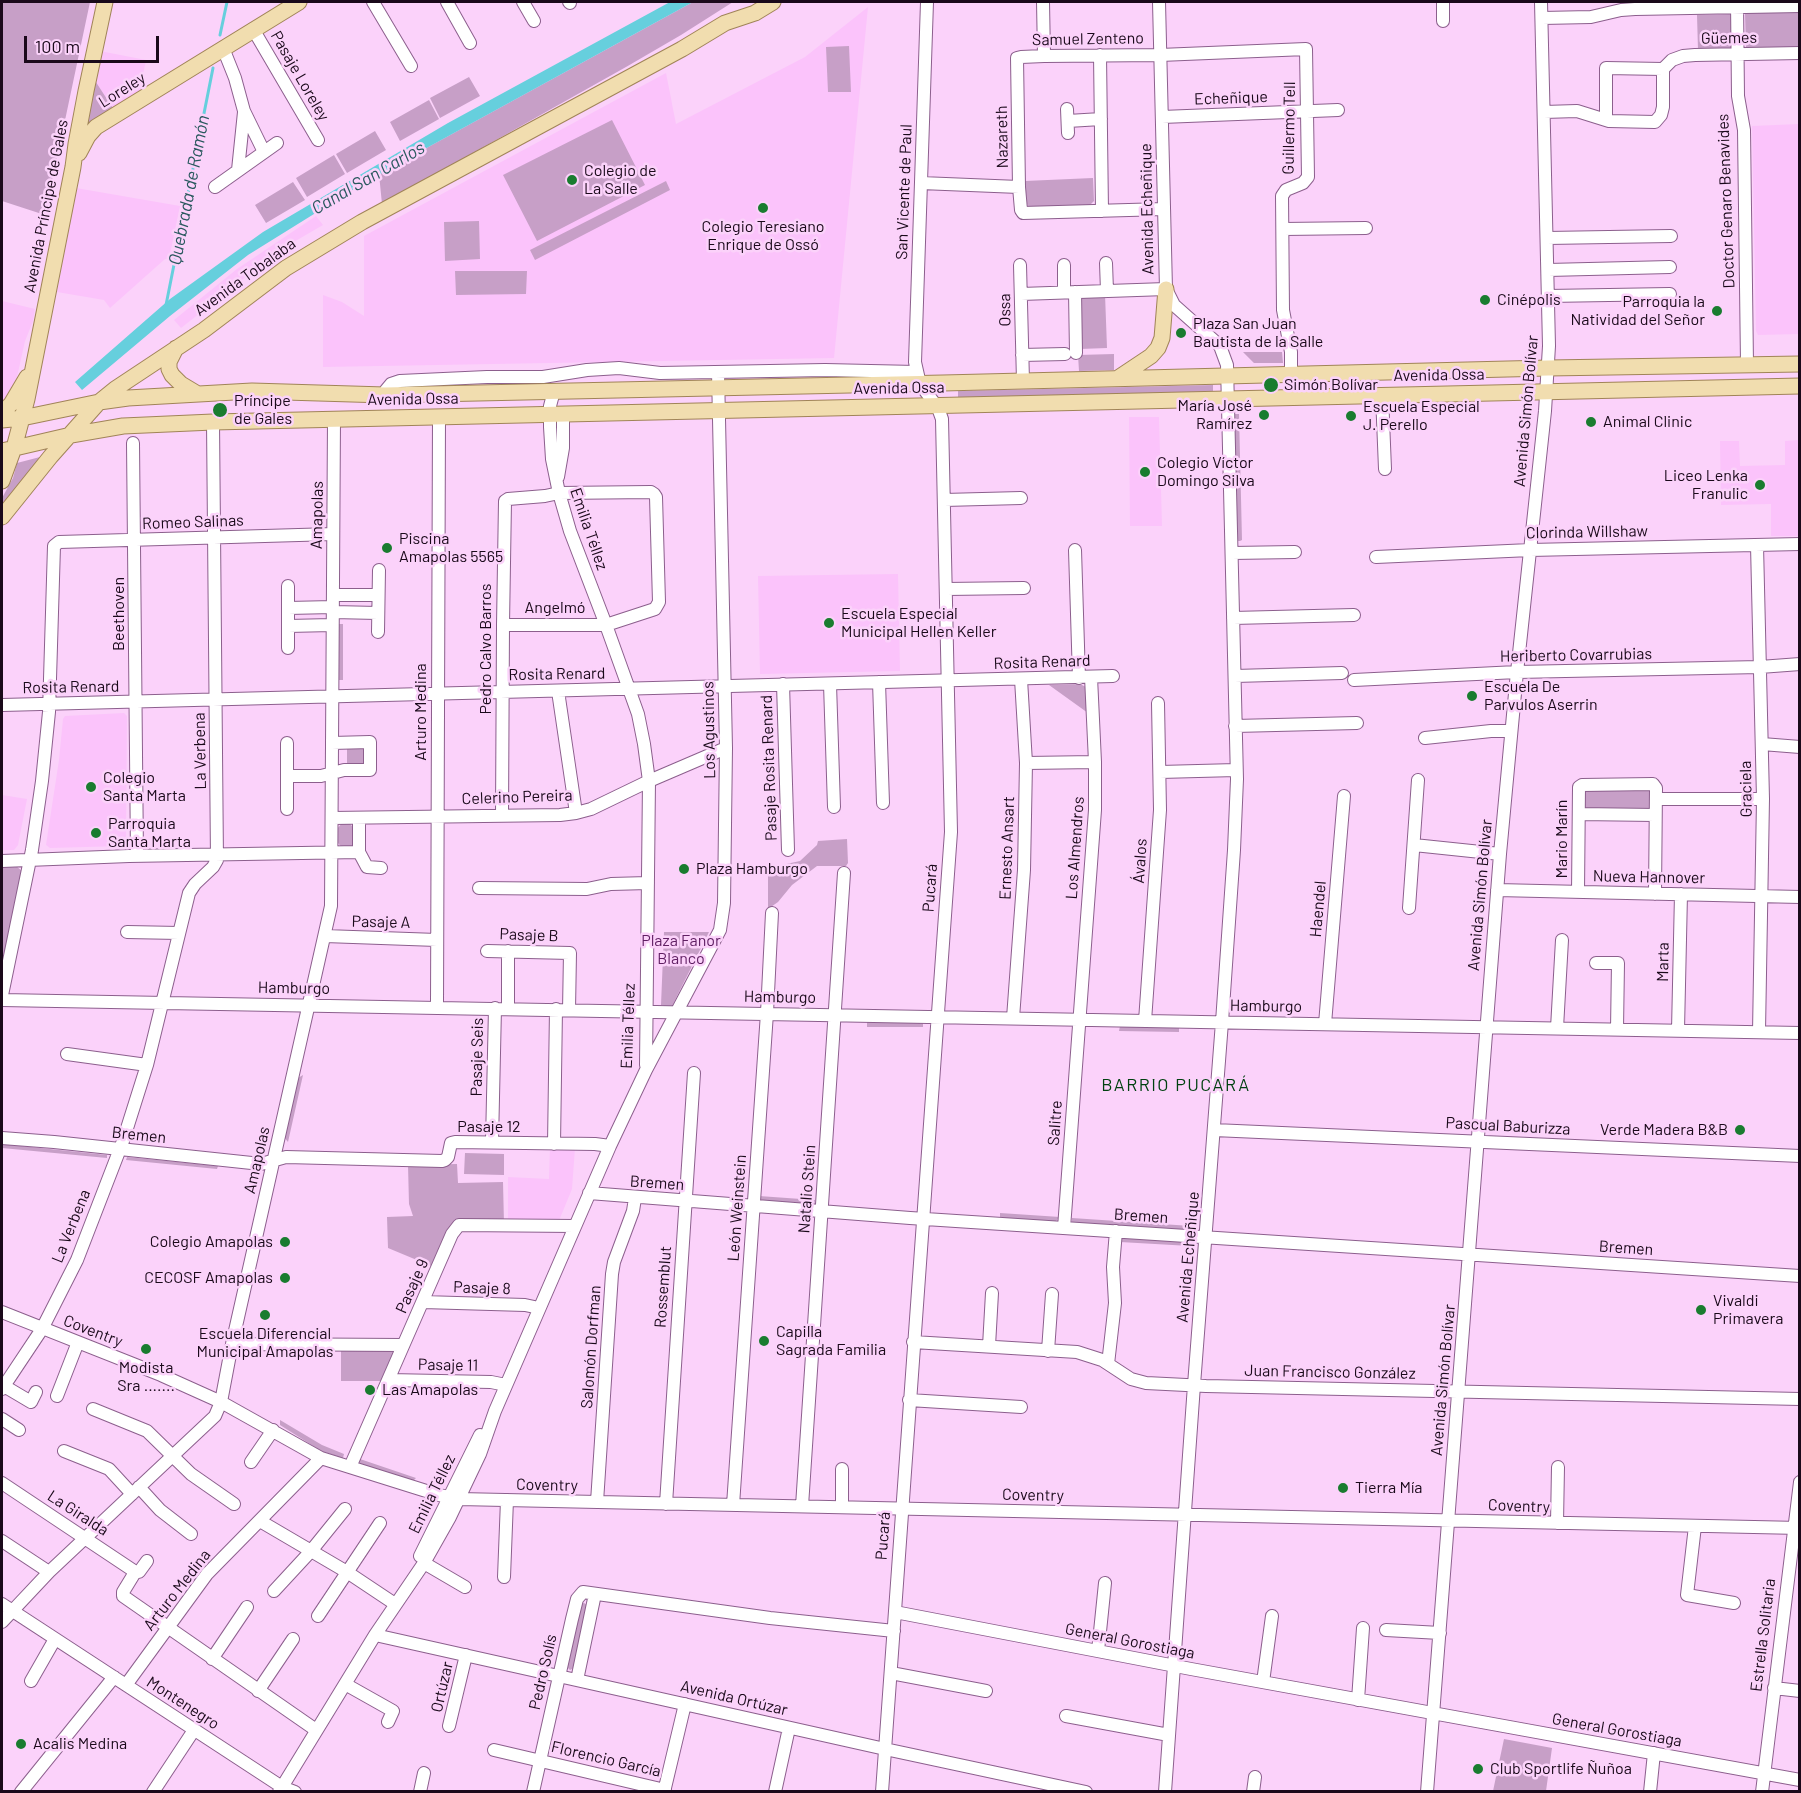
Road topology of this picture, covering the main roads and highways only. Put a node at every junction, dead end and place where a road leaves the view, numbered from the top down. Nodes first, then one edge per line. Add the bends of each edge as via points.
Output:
1 (105, 2) edge
2 (299, 2) edge
3 (753, 2) edge
4 (773, 2) edge
5 (725, 23) junction
6 (73, 167) junction
7 (1166, 289) road end
8 (176, 348) junction
9 (1800, 364) edge
10 (33, 367) junction
11 (1118, 378) junction
12 (1800, 386) edge
13 (196, 393) junction
14 (385, 396) junction
15 (99, 402) junction
16 (2, 413) edge
17 (22, 418) junction
18 (384, 418) junction
19 (2, 420) edge
20 (71, 435) junction
21 (8, 449) edge
22 (2, 481) edge
23 (2, 517) edge

1 - 6 main road, Avenida Príncipe de Gales
2 - 6 main road, Loreley via 96,127 83,143
3 - 5 main road
4 - 5 main road, Avenida Tobalaba
5 - 8 main road, Avenida Tobalaba via 339,235 286,268
6 - 10 main road, Avenida Príncipe de Gales
7 - 11 main road via 1161,343 1151,356
8 - 13 main road via 169,369 181,384
8 - 15 main road, Avenida Tobalaba
9 - 11 main road, Avenida Ossa
10 - 16 main road
10 - 17 main road, Avenida Príncipe de Gales
11 - 14 main road, Avenida Ossa via 918,378 718,388
12 - 18 main road, Avenida Ossa
13 - 14 main road, Avenida Ossa via 262,391
13 - 15 main road, Avenida Ossa
14 - 18 main road
15 - 17 main road, Avenida Ossa
15 - 20 main road, Avenida Tobalaba
17 - 19 main road, Avenida Ossa
17 - 21 main road
18 - 20 main road, Avenida Ossa via 134,425
20 - 21 main road, Avenida Ossa
20 - 23 main road, Avenida Tobalaba
21 - 22 main road

